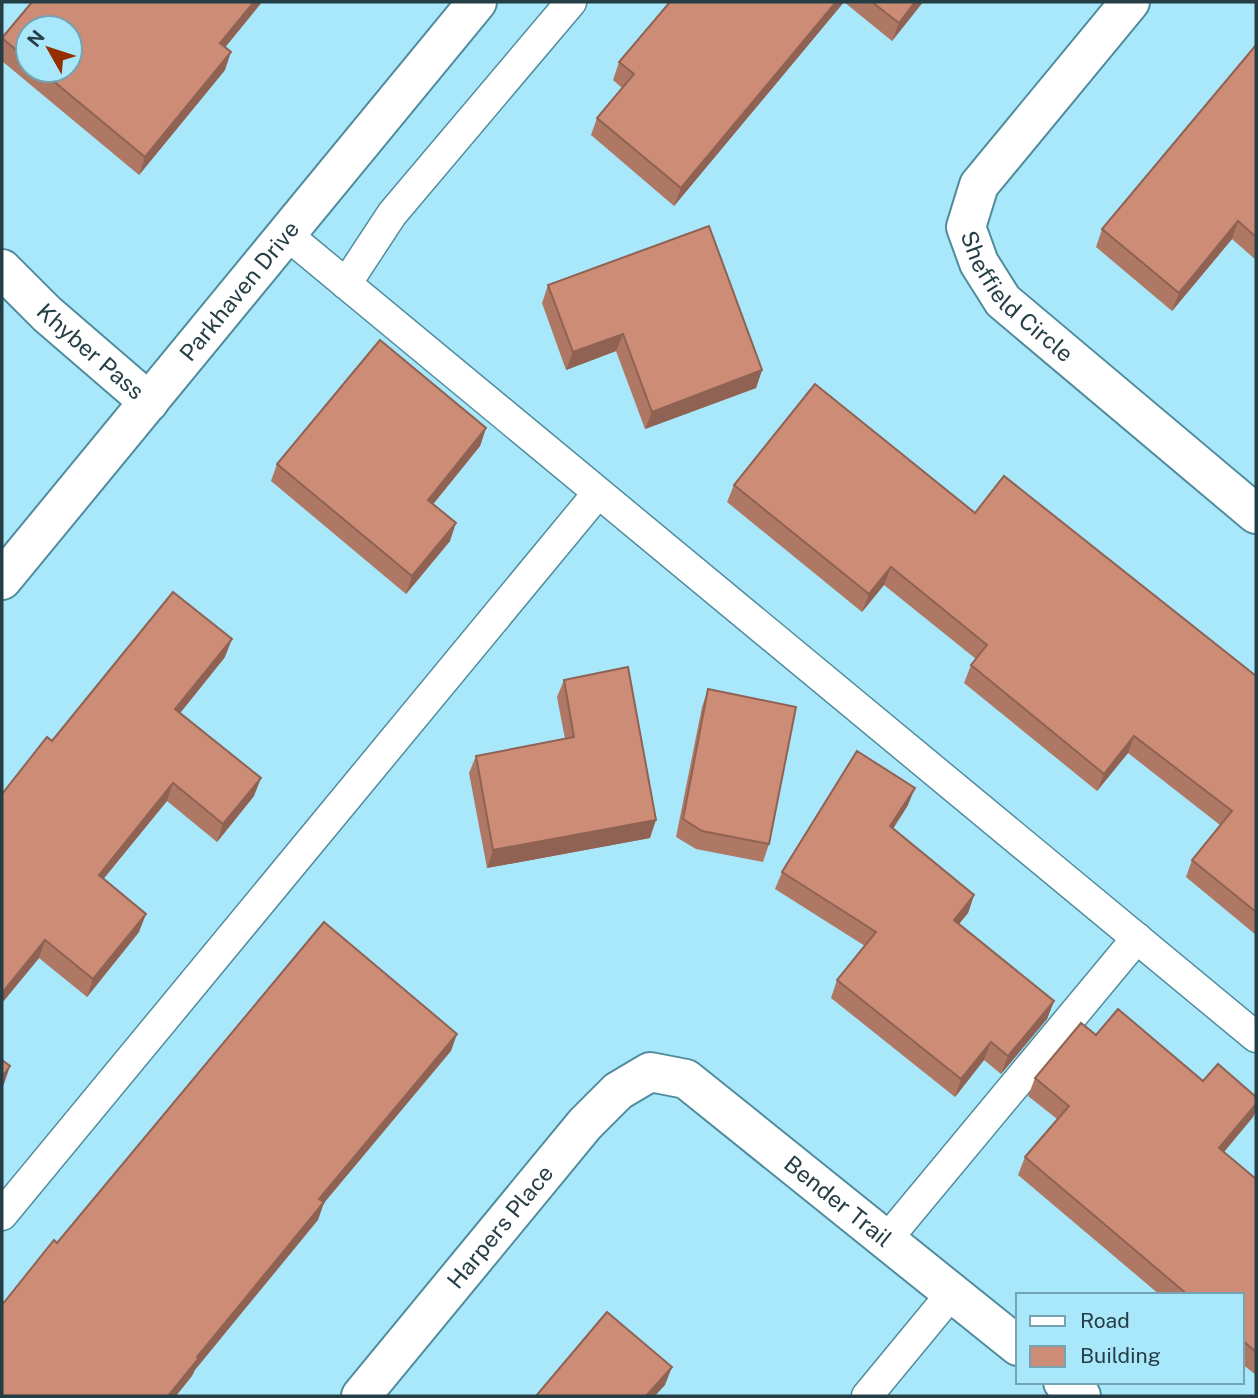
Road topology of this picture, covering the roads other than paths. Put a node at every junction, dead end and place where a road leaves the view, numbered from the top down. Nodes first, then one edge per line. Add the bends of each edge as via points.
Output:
1 (477, 2) edge
2 (571, 2) edge
3 (1130, 2) edge
4 (286, 234) junction
5 (2, 269) edge
6 (346, 284) junction
7 (149, 402) junction
8 (598, 493) junction
9 (1251, 500) edge
10 (2, 580) edge
11 (1137, 938) junction
12 (1256, 1037) edge
13 (650, 1072) joint
14 (2, 1214) edge
15 (887, 1240) junction
16 (952, 1293) junction
17 (1016, 1344) edge
18 (1066, 1384) edge
19 (361, 1396) edge
20 (867, 1396) edge
21 (1081, 1396) edge

1 - 4 street, Parkhaven Drive
2 - 6 lane via 392,214
3 - 9 street, Sheffield Circle via 979,185 966,227 979,263 1003,301
4 - 6 lane
4 - 7 street, Parkhaven Drive
5 - 7 street, Khyber Pass
6 - 8 lane
7 - 10 street, Parkhaven Drive
8 - 11 lane
8 - 14 lane
11 - 12 lane
11 - 15 lane
13 - 15 street, Bender Trail via 686,1079
13 - 19 street, Harpers Place via 618,1091 585,1124
15 - 16 street, Bender Trail
16 - 17 street, Bender Trail
16 - 20 lane
18 - 21 street

